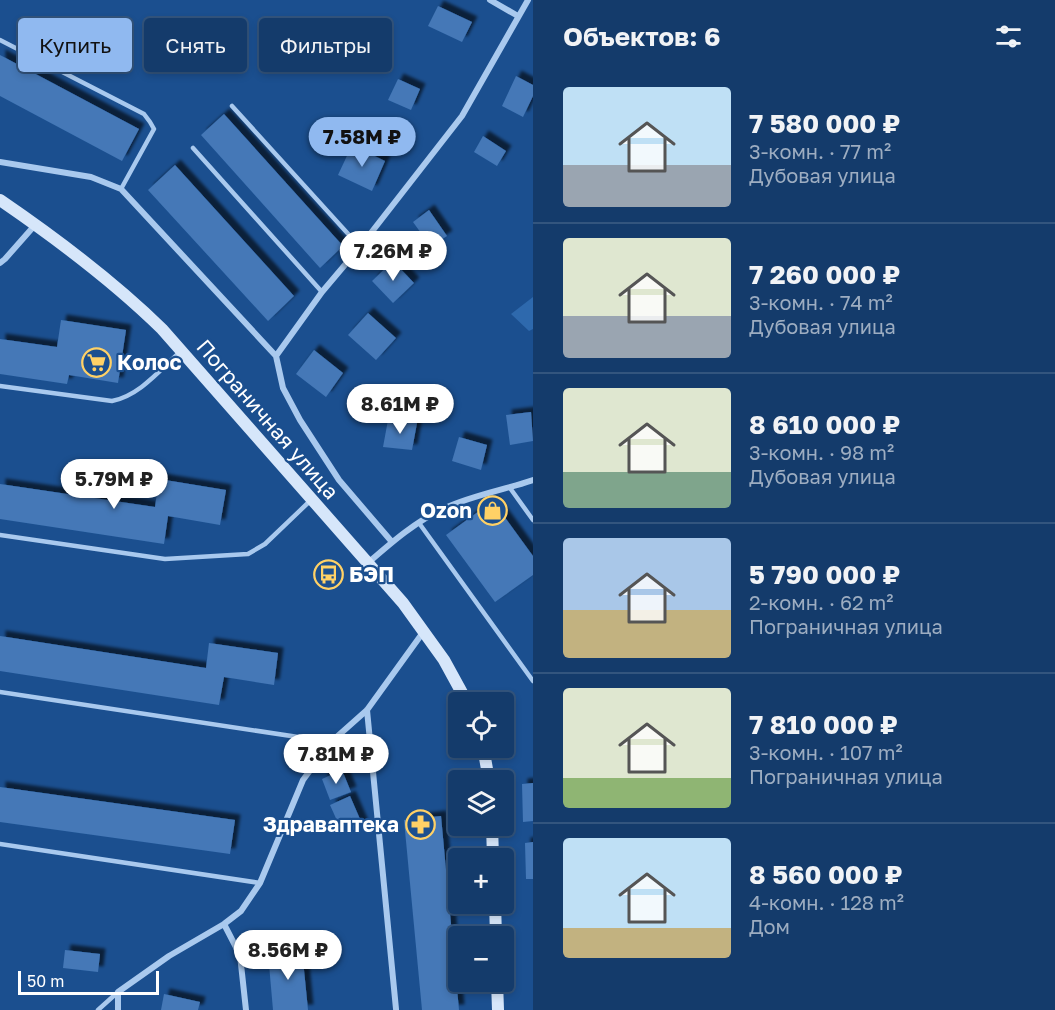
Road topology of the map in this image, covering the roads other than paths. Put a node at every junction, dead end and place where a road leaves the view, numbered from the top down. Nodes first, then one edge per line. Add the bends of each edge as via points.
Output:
1 (490, 0) edge
2 (528, 0) edge
3 (518, 16) junction
4 (0, 40) edge
5 (232, 106) dead end
6 (193, 148) dead end
7 (0, 162) edge
8 (121, 189) junction
9 (0, 200) edge
10 (35, 225) junction
11 (360, 247) junction
12 (0, 263) edge
13 (322, 292) junction
14 (182, 351) junction
15 (276, 356) junction
16 (0, 386) edge
17 (533, 480) edge
18 (510, 488) junction
19 (312, 499) junction
20 (533, 520) edge
21 (419, 523) junction
22 (0, 535) edge
23 (392, 542) junction
24 (369, 562) junction
25 (424, 630) junction
26 (533, 681) edge
27 (0, 692) edge
28 (462, 692) edge
29 (368, 710) junction
30 (331, 742) junction
31 (0, 844) edge
32 (260, 883) junction
33 (224, 924) junction
34 (118, 992) junction
35 (497, 992) edge
36 (396, 1009) edge
37 (98, 1010) edge
38 (118, 1010) edge
39 (246, 1010) edge
40 (498, 1010) edge

1 - 3 street
2 - 3 street
3 - 11 street via 462,116
4 - 8 lane via 144,114 154,129
5 - 11 lane
6 - 13 lane
7 - 8 street via 91,177
8 - 15 street
9 - 10 main road, Пограничная улица
10 - 12 street
10 - 14 main road, Пограничная улица via 141,309
11 - 13 street
13 - 15 street
14 - 16 lane via 123,399 112,401
14 - 19 main road, Пограничная улица
15 - 23 street via 283,388 300,420 339,480
17 - 18 street
18 - 20 lane
18 - 21 street via 466,500
19 - 22 lane via 265,544 248,554 165,559
19 - 24 main road, Пограничная улица
21 - 23 street
21 - 26 lane
23 - 24 street
24 - 25 main road, Пограничная улица
25 - 28 main road, Пограничная улица
25 - 29 street
27 - 30 lane
29 - 30 street
29 - 36 street
30 - 32 street via 303,780
31 - 32 lane
32 - 33 street via 241,911
33 - 34 street
33 - 39 street via 240,955
34 - 37 lane
34 - 38 street
35 - 40 main road

